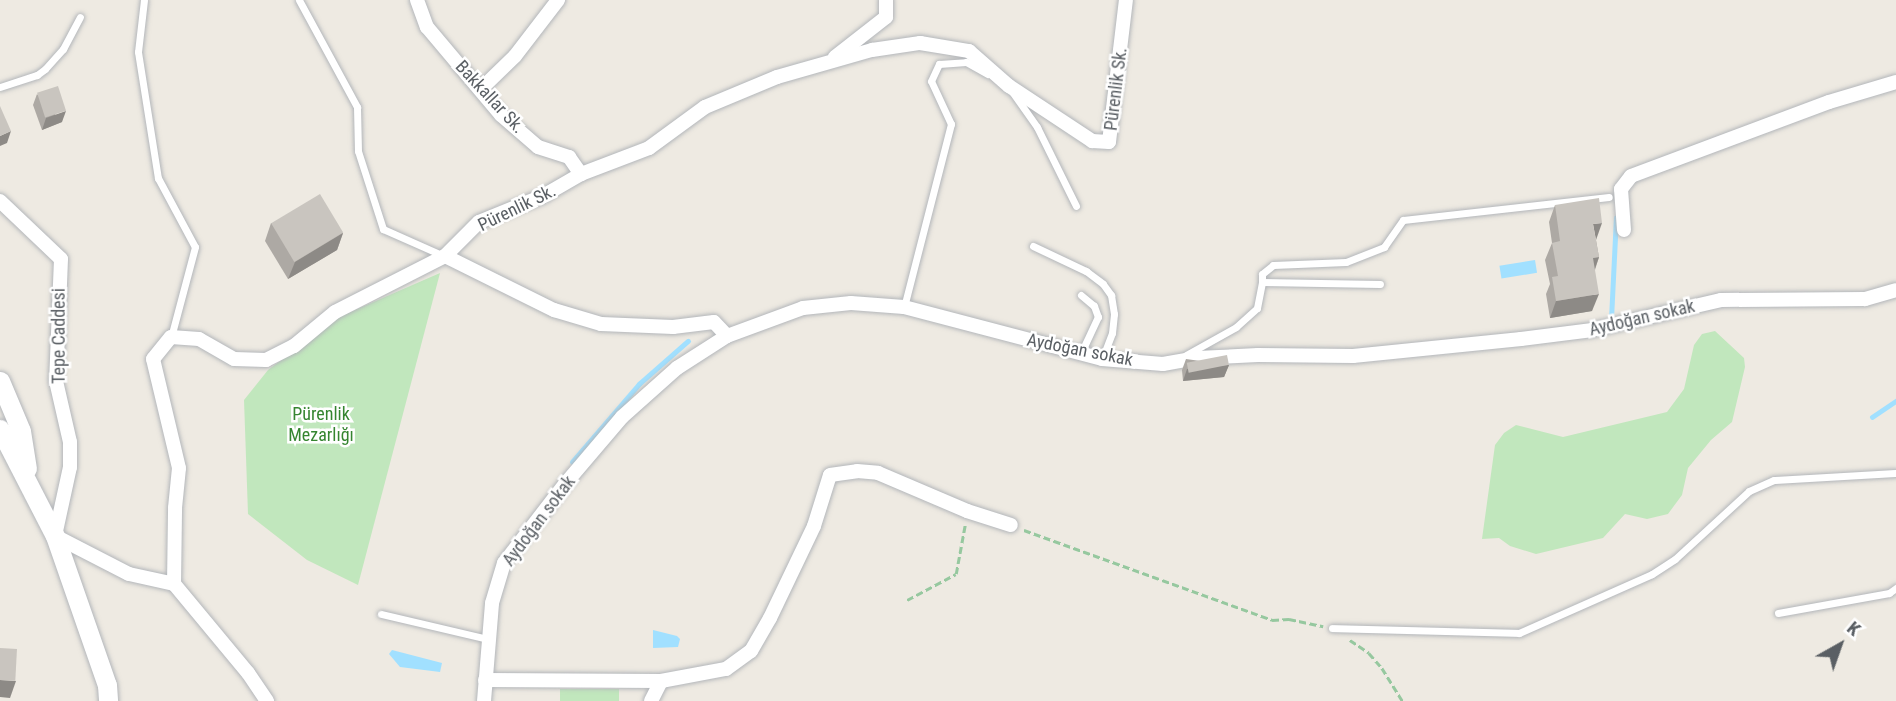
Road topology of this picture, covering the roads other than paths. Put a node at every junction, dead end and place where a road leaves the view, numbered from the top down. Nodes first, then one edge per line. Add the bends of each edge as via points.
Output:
1 (144, 0) edge
2 (299, 0) edge
3 (417, 0) edge
4 (558, 0) edge
5 (886, 0) edge
6 (1126, 0) edge
7 (80, 17) dead end
8 (828, 62) junction
9 (1896, 82) edge
10 (1009, 86) junction
11 (0, 87) edge
12 (481, 89) junction
13 (581, 174) junction
14 (1609, 197) dead end
15 (0, 201) edge
16 (1076, 206) dead end
17 (1624, 230) dead end
18 (1033, 246) dead end
19 (444, 256) junction
20 (1262, 282) junction
21 (1380, 284) dead end
22 (1896, 289) edge
23 (1081, 295) dead end
24 (904, 307) junction
25 (727, 336) junction
26 (171, 337) junction
27 (1081, 354) junction
28 (1102, 359) junction
29 (1163, 364) junction
30 (0, 381) edge
31 (0, 429) edge
32 (1896, 473) edge
33 (28, 481) junction
34 (1011, 525) road end
35 (55, 536) junction
36 (174, 584) junction
37 (1896, 588) edge
38 (1778, 613) dead end
39 (381, 614) dead end
40 (1332, 628) road end
41 (488, 639) junction
42 (485, 680) junction
43 (661, 681) junction
44 (108, 701) edge
45 (267, 701) edge
46 (484, 701) edge
47 (651, 701) edge

1 - 26 lane via 138,52 158,178 195,247
2 - 19 lane via 357,107 358,151 383,229
3 - 12 street, Bakkallar Sk. via 427,27
4 - 12 street via 515,56
5 - 8 street via 886,17
6 - 10 street, Pürenlik Sk. via 1109,142 1092,141
7 - 11 lane via 53,62 37,75
8 - 10 street, Pürenlik Sk. via 920,43 969,51
8 - 13 street, Pürenlik Sk. via 705,107 649,148
9 - 17 street via 1829,102 1631,176 1621,189
10 - 16 lane via 1037,127
10 - 24 lane via 966,62 939,64 931,81 951,124
12 - 13 street, Bakkallar Sk. via 538,147 569,156
13 - 19 street, Pürenlik Sk. via 543,196 479,222
14 - 20 lane via 1403,220 1384,247 1346,262 1273,265 1262,274
15 - 35 street, Tepe Caddesi via 61,258 56,381 70,442 70,467
18 - 28 lane via 1086,271 1111,295 1112,333
19 - 25 street via 554,310 601,324 673,327 714,322
19 - 26 street, Pürenlik Sk. via 335,312 294,346 266,360 234,359 200,339
20 - 21 lane
20 - 29 lane via 1257,308 1236,327
22 - 29 street, Aydoğan sokak via 1865,299 1721,300 1592,330 1521,339 1353,356 1246,355
23 - 27 lane via 1094,306 1098,317
24 - 25 street, Aydoğan sokak via 851,303 803,308
24 - 27 street, Aydoğan sokak
25 - 41 street, Aydoğan sokak via 677,368 622,417 565,485 504,563 492,603
26 - 36 street via 153,359 179,468
27 - 28 street, Aydoğan sokak
28 - 29 street, Aydoğan sokak
30 - 33 street via 21,431
31 - 33 street
32 - 40 lane via 1774,480 1749,491 1675,559 1652,573 1519,633
33 - 35 street
34 - 43 street via 878,473 830,475 814,526 751,652 726,669
35 - 36 street via 129,574
35 - 44 street via 99,658
36 - 45 street
37 - 38 lane
39 - 41 lane
41 - 42 street, Aydoğan sokak
42 - 43 street
42 - 46 street, Aydoğan sokak
43 - 47 street

